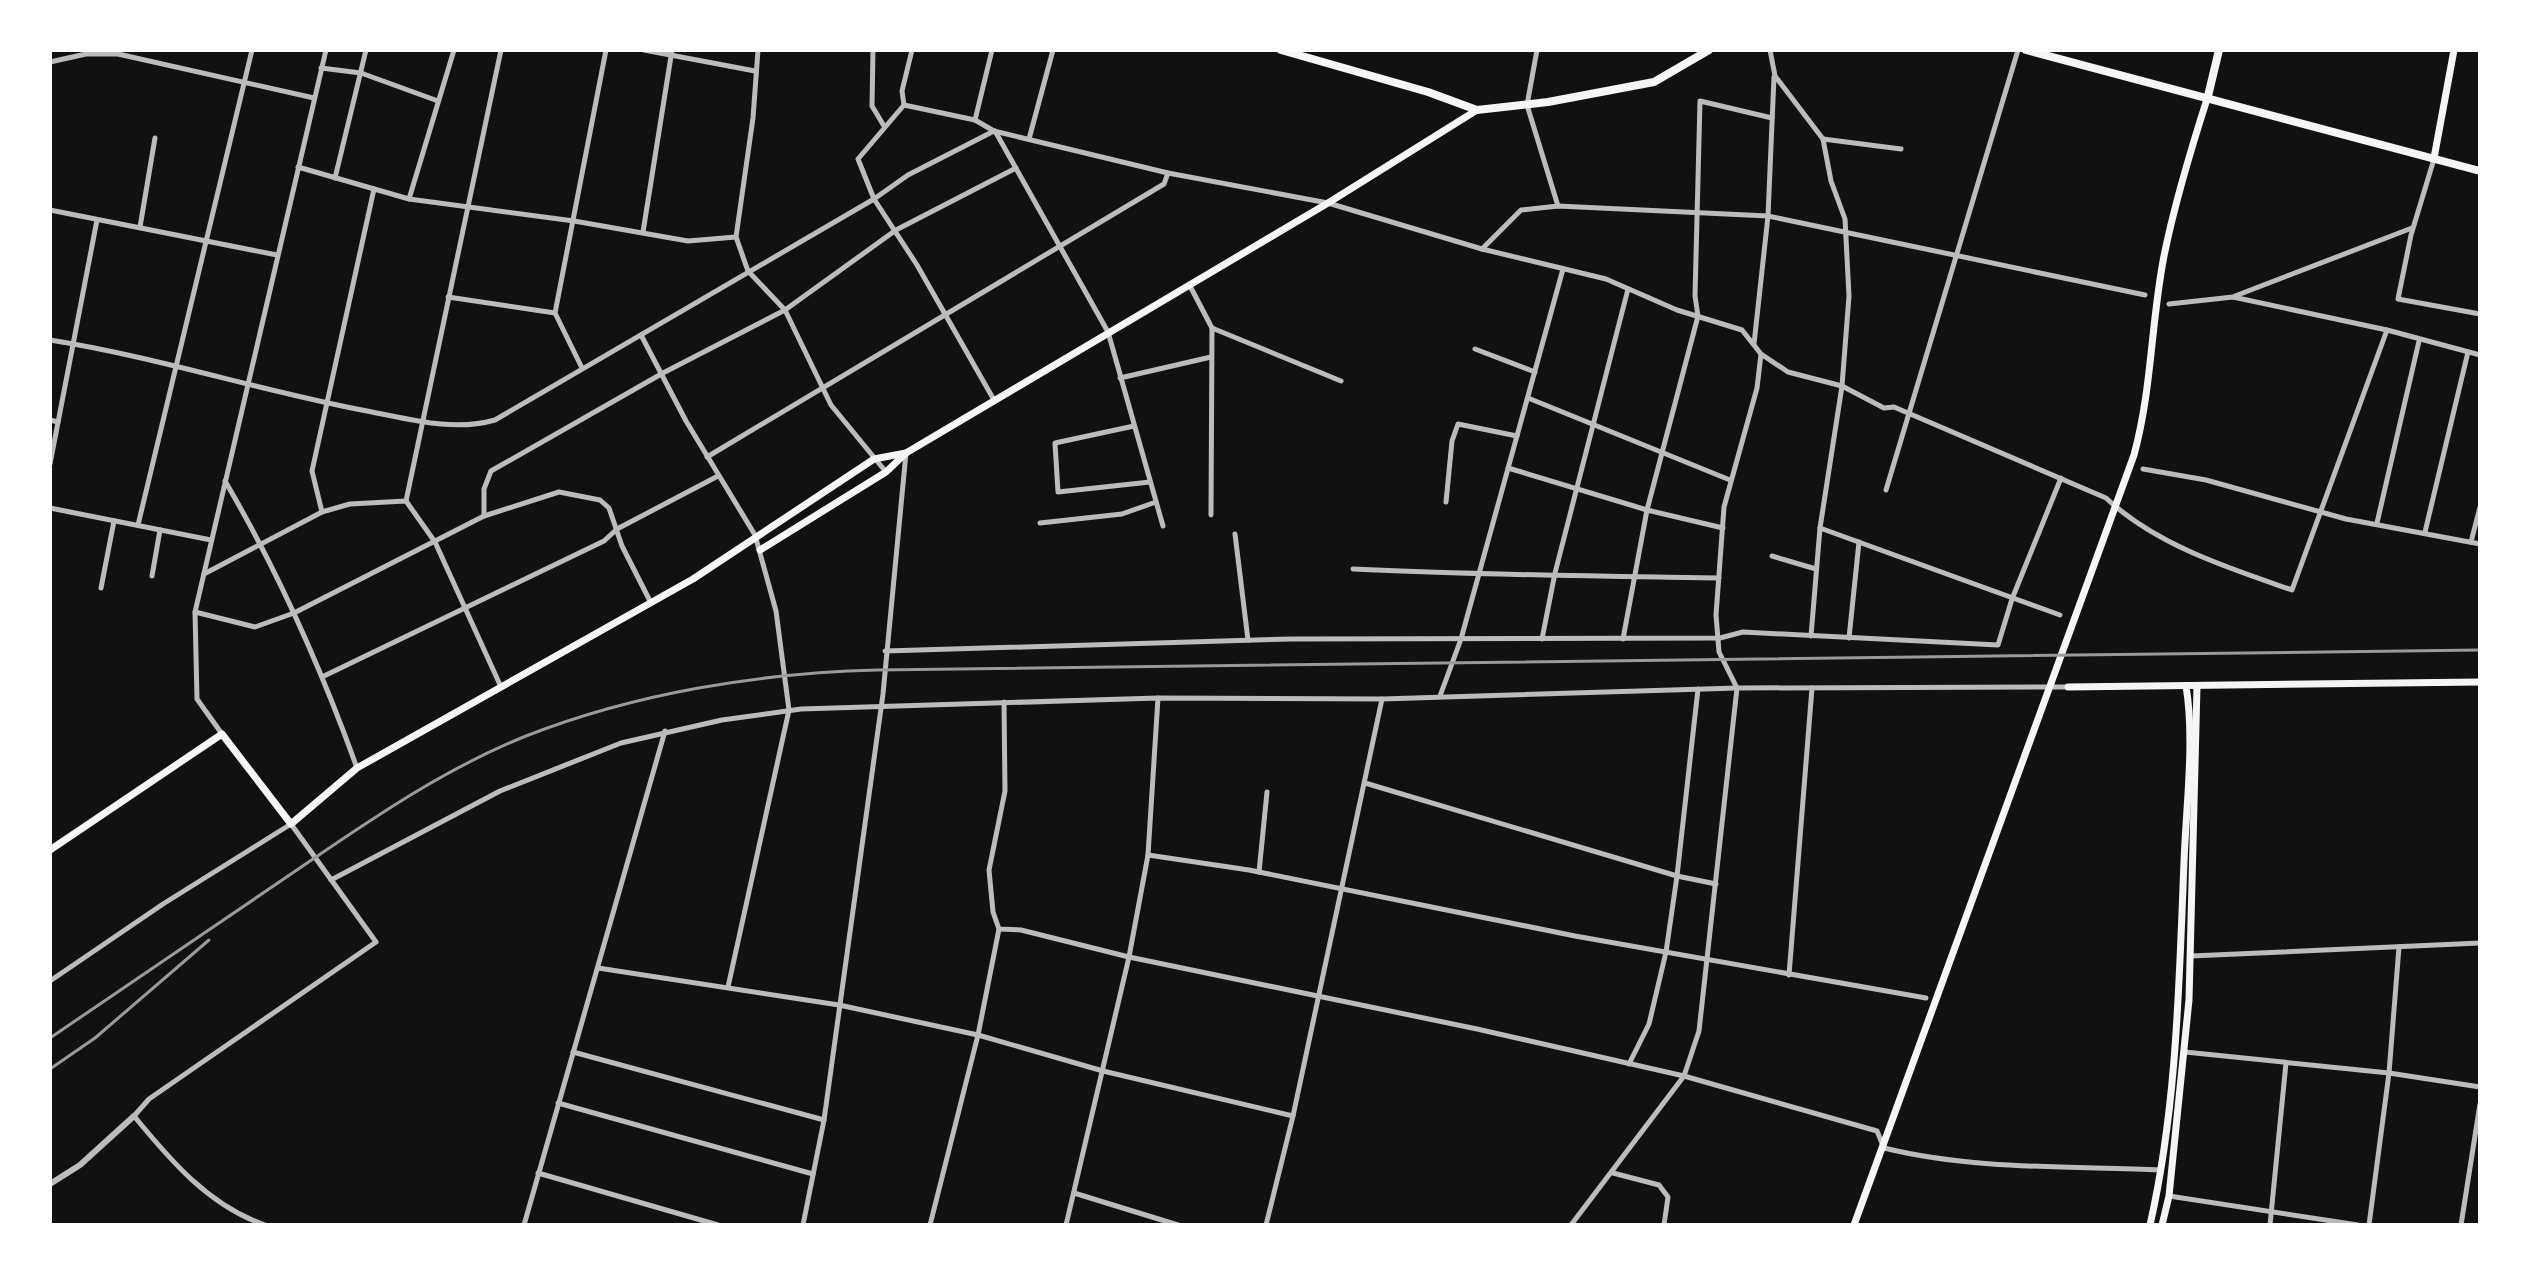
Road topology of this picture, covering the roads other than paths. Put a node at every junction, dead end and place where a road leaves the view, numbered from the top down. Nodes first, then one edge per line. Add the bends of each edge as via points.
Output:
1 (252, 50) edge
2 (326, 50) edge
3 (366, 50) edge
4 (454, 50) edge
5 (501, 50) edge
6 (606, 50) edge
7 (644, 50) edge
8 (758, 50) edge
9 (873, 50) edge
10 (912, 50) edge
11 (992, 50) edge
12 (1053, 50) edge
13 (1281, 50) edge
14 (1537, 50) edge
15 (1709, 50) edge
16 (1770, 50) edge
17 (2018, 50) edge
18 (2026, 50) edge
19 (2219, 50) edge
20 (2454, 50) edge
21 (672, 52) edge
22 (69, 53) edge
23 (50, 62) edge
24 (321, 68) junction
25 (755, 71) junction
26 (361, 73) junction
27 (1775, 76) junction
28 (244, 82) junction
29 (2208, 96) junction
30 (314, 98) junction
31 (438, 101) junction
32 (904, 105) junction
33 (1527, 105) junction
34 (1477, 110) junction
35 (1772, 118) junction
36 (975, 120) junction
37 (884, 126) junction
38 (994, 131) junction
39 (155, 138) dead end
40 (1029, 139) junction
41 (1823, 139) junction
42 (1901, 149) dead end
43 (2434, 158) junction
44 (298, 167) junction
45 (1016, 168) junction
46 (2480, 171) edge
47 (1168, 173) junction
48 (335, 178) junction
49 (374, 189) junction
50 (409, 199) junction
51 (874, 199) junction
52 (1328, 203) junction
53 (1558, 206) junction
54 (466, 209) junction
55 (50, 210) edge
56 (1696, 213) junction
57 (1768, 216) junction
58 (97, 220) junction
59 (574, 221) junction
60 (140, 227) junction
61 (2413, 228) junction
62 (896, 230) junction
63 (1844, 230) junction
64 (643, 232) junction
65 (736, 237) junction
66 (205, 241) junction
67 (1060, 246) junction
68 (1482, 249) junction
69 (1957, 254) junction
70 (277, 255) junction
71 (1563, 269) junction
72 (748, 271) junction
73 (1188, 284) junction
74 (1628, 289) junction
75 (2145, 295) dead end
76 (448, 297) junction
77 (2233, 297) junction
78 (2169, 304) dead end
79 (785, 310) junction
80 (555, 313) junction
81 (2480, 314) edge
82 (946, 316) junction
83 (1698, 316) junction
84 (1212, 328) junction
85 (2387, 330) junction
86 (1108, 332) junction
87 (641, 335) junction
88 (50, 340) edge
89 (2419, 341) junction
90 (73, 343) junction
91 (1754, 344) junction
92 (1475, 349) dead end
93 (2468, 352) junction
94 (1761, 354) junction
95 (2480, 355) edge
96 (1211, 357) junction
97 (175, 366) junction
98 (582, 368) junction
99 (1535, 372) junction
100 (663, 373) junction
101 (1120, 378) junction
102 (1341, 381) dead end
103 (246, 386) junction
104 (1842, 386) junction
105 (823, 387) junction
106 (1528, 398) junction
107 (994, 400) junction
108 (325, 403) junction
109 (1909, 414) junction
110 (50, 420) edge
111 (423, 421) junction
112 (58, 422) junction
113 (1134, 426) junction
114 (1592, 426) junction
115 (1517, 436) junction
116 (906, 453) junction
117 (1661, 454) junction
118 (707, 457) junction
119 (874, 459) junction
120 (50, 464) edge
121 (1508, 468) junction
122 (2143, 469) dead end
123 (886, 472) junction
124 (718, 476) junction
125 (2061, 478) junction
126 (1730, 480) junction
127 (225, 481) junction
128 (1150, 482) junction
129 (1577, 488) junction
130 (1886, 490) dead end
131 (406, 501) junction
132 (1156, 502) junction
133 (1446, 502) dead end
134 (2480, 507) edge
135 (50, 508) edge
136 (1647, 510) junction
137 (322, 512) junction
138 (2322, 513) junction
139 (1211, 515) dead end
140 (484, 516) junction
141 (114, 521) junction
142 (1040, 523) dead end
143 (2377, 523) junction
144 (138, 525) junction
145 (1163, 526) dead end
146 (1723, 528) junction
147 (1820, 528) junction
148 (617, 529) junction
149 (160, 530) junction
150 (2425, 532) junction
151 (1235, 534) dead end
152 (755, 535) junction
153 (211, 540) junction
154 (435, 542) junction
155 (1859, 542) junction
156 (2471, 542) junction
157 (2480, 544) edge
158 (262, 546) junction
159 (760, 550) junction
160 (1772, 556) dead end
161 (1353, 569) dead end
162 (1816, 569) junction
163 (1555, 573) junction
164 (203, 575) junction
165 (1478, 575) junction
166 (152, 576) dead end
167 (1633, 577) junction
168 (1719, 578) junction
169 (101, 588) dead end
170 (2012, 599) junction
171 (651, 603) junction
172 (465, 608) junction
173 (195, 612) junction
174 (294, 613) junction
175 (2060, 615) dead end
176 (1811, 636) junction
177 (1720, 638) junction
178 (1849, 638) junction
179 (1461, 639) junction
180 (1542, 639) junction
181 (1623, 639) junction
182 (1248, 641) junction
183 (885, 651) junction
184 (324, 676) junction
185 (2480, 682) edge
186 (2186, 686) junction
187 (2197, 686) junction
188 (501, 687) junction
189 (2068, 687) joint
190 (1737, 688) junction
191 (1812, 688) junction
192 (1698, 689) junction
193 (1440, 696) junction
194 (1158, 698) junction
195 (1382, 699) junction
196 (1004, 702) junction
197 (882, 706) junction
198 (789, 710) junction
199 (665, 731) junction
200 (222, 734) junction
201 (357, 768) junction
202 (1365, 783) junction
203 (1267, 792) dead end
204 (291, 824) junction
205 (50, 850) edge
206 (1148, 855) junction
207 (1259, 872) junction
208 (1677, 876) junction
209 (331, 880) junction
210 (1716, 884) junction
211 (1342, 888) junction
212 (999, 929) junction
213 (2480, 943) edge
214 (2399, 947) junction
215 (1666, 952) junction
216 (2191, 956) junction
217 (1129, 957) junction
218 (1708, 960) junction
219 (598, 968) junction
220 (1789, 975) junction
221 (50, 981) edge
222 (728, 987) junction
223 (1318, 997) junction
224 (1926, 998) dead end
225 (839, 1005) junction
226 (978, 1035) junction
227 (573, 1052) junction
228 (2185, 1052) junction
229 (2286, 1063) junction
230 (1629, 1064) junction
231 (1103, 1071) junction
232 (2389, 1073) junction
233 (1684, 1076) junction
234 (2480, 1087) edge
235 (558, 1103) junction
236 (2480, 1104) edge
237 (134, 1116) junction
238 (1293, 1116) junction
239 (824, 1120) junction
240 (1884, 1148) junction
241 (2161, 1170) junction
242 (538, 1173) junction
243 (1613, 1173) junction
244 (813, 1174) junction
245 (50, 1184) edge
246 (1074, 1193) junction
247 (2169, 1196) junction
248 (2271, 1213) junction
249 (251, 1223) edge
250 (265, 1225) edge
251 (524, 1225) edge
252 (718, 1225) edge
253 (803, 1225) edge
254 (930, 1225) edge
255 (1066, 1225) edge
256 (1178, 1225) edge
257 (1266, 1225) edge
258 (1571, 1225) edge
259 (1664, 1225) edge
260 (1854, 1225) edge
261 (2150, 1225) edge
262 (2162, 1225) edge
263 (2270, 1225) edge
264 (2358, 1225) edge
265 (2369, 1225) edge
266 (2461, 1225) edge

1 - 28 street
2 - 24 street
3 - 26 street
4 - 31 street
5 - 54 street
6 - 59 street
7 - 21 street
8 - 25 street
9 - 37 street via 872,106
10 - 32 street
11 - 36 street
12 - 40 street
13 - 34 main road
14 - 33 street
15 - 33 main road via 1654,82
16 - 27 street
17 - 69 street
18 - 29 main road
19 - 29 main road
20 - 43 main road
21 - 25 street
21 - 64 street
22 - 23 street
22 - 28 street via 118,54
24 - 26 street
24 - 30 street
25 - 65 street
26 - 31 street
26 - 48 street
27 - 35 street
27 - 41 street
28 - 30 street
28 - 66 street
29 - 43 main road
29 - 240 main road via 2164,258 2145,414 2134,455
30 - 44 street
31 - 50 street
32 - 36 street
32 - 37 street
33 - 34 main road
33 - 53 street
34 - 52 main road
35 - 56 street via 1700,101
35 - 57 street
36 - 38 street
37 - 51 street via 858,159
38 - 40 street
38 - 45 street
38 - 51 street via 908,175
39 - 60 street
40 - 47 street
41 - 42 street
41 - 63 street
43 - 46 main road
43 - 61 street
44 - 48 street
44 - 70 street
45 - 62 street
45 - 67 street
47 - 52 street
47 - 67 street via 1164,184
48 - 49 street
49 - 50 street
49 - 108 street
50 - 54 street
51 - 62 street
51 - 72 street
52 - 68 street
52 - 73 main road
53 - 56 street
53 - 68 street via 1521,210
54 - 59 street
54 - 76 street
55 - 58 street
56 - 57 street
56 - 83 street
57 - 63 street
57 - 91 street
58 - 60 street
58 - 90 street
59 - 64 street
59 - 80 street
60 - 66 street
61 - 77 street
61 - 81 street via 2398,299
62 - 79 street
62 - 82 street
63 - 69 street
63 - 104 street via 1849,296
64 - 65 street via 688,241
65 - 72 street
66 - 70 street
66 - 97 street
67 - 82 street
67 - 86 street
68 - 71 street
69 - 75 street
69 - 109 street
70 - 103 street
71 - 74 street
71 - 99 street
72 - 79 street
72 - 87 street
73 - 84 street
73 - 86 main road
74 - 83 street
74 - 114 street
76 - 80 street
76 - 111 street
77 - 78 street
77 - 85 street
79 - 100 street
79 - 105 street
80 - 98 street
82 - 105 street
82 - 107 street
83 - 91 street via 1742,330
83 - 117 street
84 - 96 street
84 - 102 street
85 - 89 street
85 - 138 street
86 - 101 street
86 - 107 main road
87 - 98 street
87 - 100 street
88 - 90 street
89 - 93 street
89 - 143 street
90 - 97 street
90 - 112 street
91 - 94 street
92 - 99 street
93 - 95 street
93 - 150 street
94 - 104 street via 1788,372
94 - 126 street via 1757,388
96 - 101 street
96 - 139 street
97 - 103 street
97 - 144 street
98 - 111 street via 495,420 469,426
99 - 106 street
100 - 118 street
100 - 140 street via 491,471 481,507
101 - 113 street
103 - 108 street
103 - 127 street
104 - 109 street via 1884,408
104 - 147 street
105 - 118 street
105 - 119 street
106 - 114 street
106 - 115 street
107 - 116 main road
108 - 111 street
108 - 137 street via 312,471
109 - 125 street
109 - 130 street
110 - 112 street
111 - 131 street
112 - 120 street
113 - 128 street
113 - 128 street via 1055,443 1058,492
114 - 117 street
114 - 129 street
115 - 121 street
115 - 133 street via 1458,424
116 - 119 main road
116 - 123 main road
116 - 183 street
117 - 126 street
117 - 136 street
118 - 124 street
119 - 123 street
119 - 152 main road
121 - 129 street
121 - 165 street
122 - 138 street via 2206,480
123 - 159 main road
124 - 148 street
124 - 152 street
125 - 138 street via 2106,498 2127,517 2215,563 2292,590
125 - 170 street
126 - 146 street
127 - 153 street
127 - 158 street
128 - 132 street
129 - 136 street
129 - 163 street
131 - 137 street via 350,504
131 - 154 street
132 - 142 street via 1122,514
132 - 145 street
134 - 156 street
135 - 141 street
136 - 146 street
136 - 167 street
137 - 158 street
138 - 143 street
140 - 148 street via 559,492 600,500
140 - 154 street
141 - 144 street
141 - 169 street
143 - 150 street
144 - 149 street
146 - 168 street
147 - 155 street
147 - 162 street
148 - 171 street
148 - 172 street via 604,541
149 - 153 street
149 - 166 street
150 - 156 street
151 - 182 street
152 - 159 street
152 - 171 main road
153 - 164 street
154 - 172 street
154 - 174 street
155 - 170 street
155 - 178 street
156 - 157 street
158 - 164 street
158 - 174 street
159 - 198 street via 776,611
160 - 162 street
161 - 165 street
162 - 176 street
163 - 165 street
163 - 167 street
163 - 180 street
164 - 173 street
165 - 179 street
167 - 168 street
167 - 181 street
168 - 177 street
170 - 175 street
170 - 178 street via 1998,645
171 - 188 main road
172 - 184 street
172 - 188 street
173 - 174 street via 255,627
173 - 200 street via 197,699
174 - 184 street
176 - 177 street via 1743,632
176 - 178 street
177 - 181 street
177 - 190 street via 1719,652
179 - 180 street
179 - 182 street
179 - 193 street
180 - 181 street
182 - 183 street
183 - 197 street
184 - 201 street
185 - 187 main road
186 - 187 main road
186 - 189 main road
186 - 241 main road via 2177,1020
187 - 216 main road
188 - 201 main road
189 - 191 street
190 - 191 street
190 - 192 street
190 - 210 street
191 - 220 street
192 - 193 street
192 - 208 street
193 - 195 street
194 - 195 street
194 - 196 street
194 - 206 street
195 - 202 street
196 - 197 street
196 - 212 street via 1005,791 989,870
197 - 198 street
197 - 225 street
198 - 199 street
198 - 222 street
199 - 209 street via 500,791
199 - 219 street
200 - 204 main road
200 - 205 main road
201 - 204 main road
202 - 208 street
202 - 211 street
203 - 207 street
204 - 209 street
204 - 221 street
206 - 207 street
206 - 217 street
207 - 211 street
208 - 210 street
208 - 215 street
209 - 237 street via 376,942 149,1099
210 - 218 street
211 - 215 street
211 - 223 street
212 - 217 street
212 - 226 street
213 - 214 street
214 - 216 street
214 - 232 street
215 - 218 street
215 - 230 street via 1649,1024
216 - 228 main road
217 - 223 street
217 - 231 street
218 - 220 street
218 - 233 street via 1699,1031
219 - 222 street
219 - 227 street
220 - 224 street
222 - 225 street
223 - 230 street
223 - 238 street
225 - 226 street
225 - 239 street
226 - 231 street
226 - 254 street
227 - 235 street
227 - 239 street
228 - 229 street
228 - 247 main road
229 - 232 street
229 - 248 street
230 - 233 street
231 - 238 street
231 - 246 street
232 - 234 street
232 - 265 street
233 - 240 street via 1877,1131
233 - 243 street
235 - 242 street
235 - 244 street
236 - 266 street
237 - 245 street via 80,1165
237 - 249 street via 193,1181
238 - 257 street
239 - 244 street
240 - 241 street via 1951,1161
240 - 260 main road
241 - 261 main road
242 - 251 street
242 - 252 street
243 - 258 street
243 - 259 street via 1659,1185 1668,1197
244 - 253 street
246 - 255 street
246 - 256 street
247 - 248 street
247 - 262 main road
248 - 263 street
248 - 264 street
249 - 250 street

